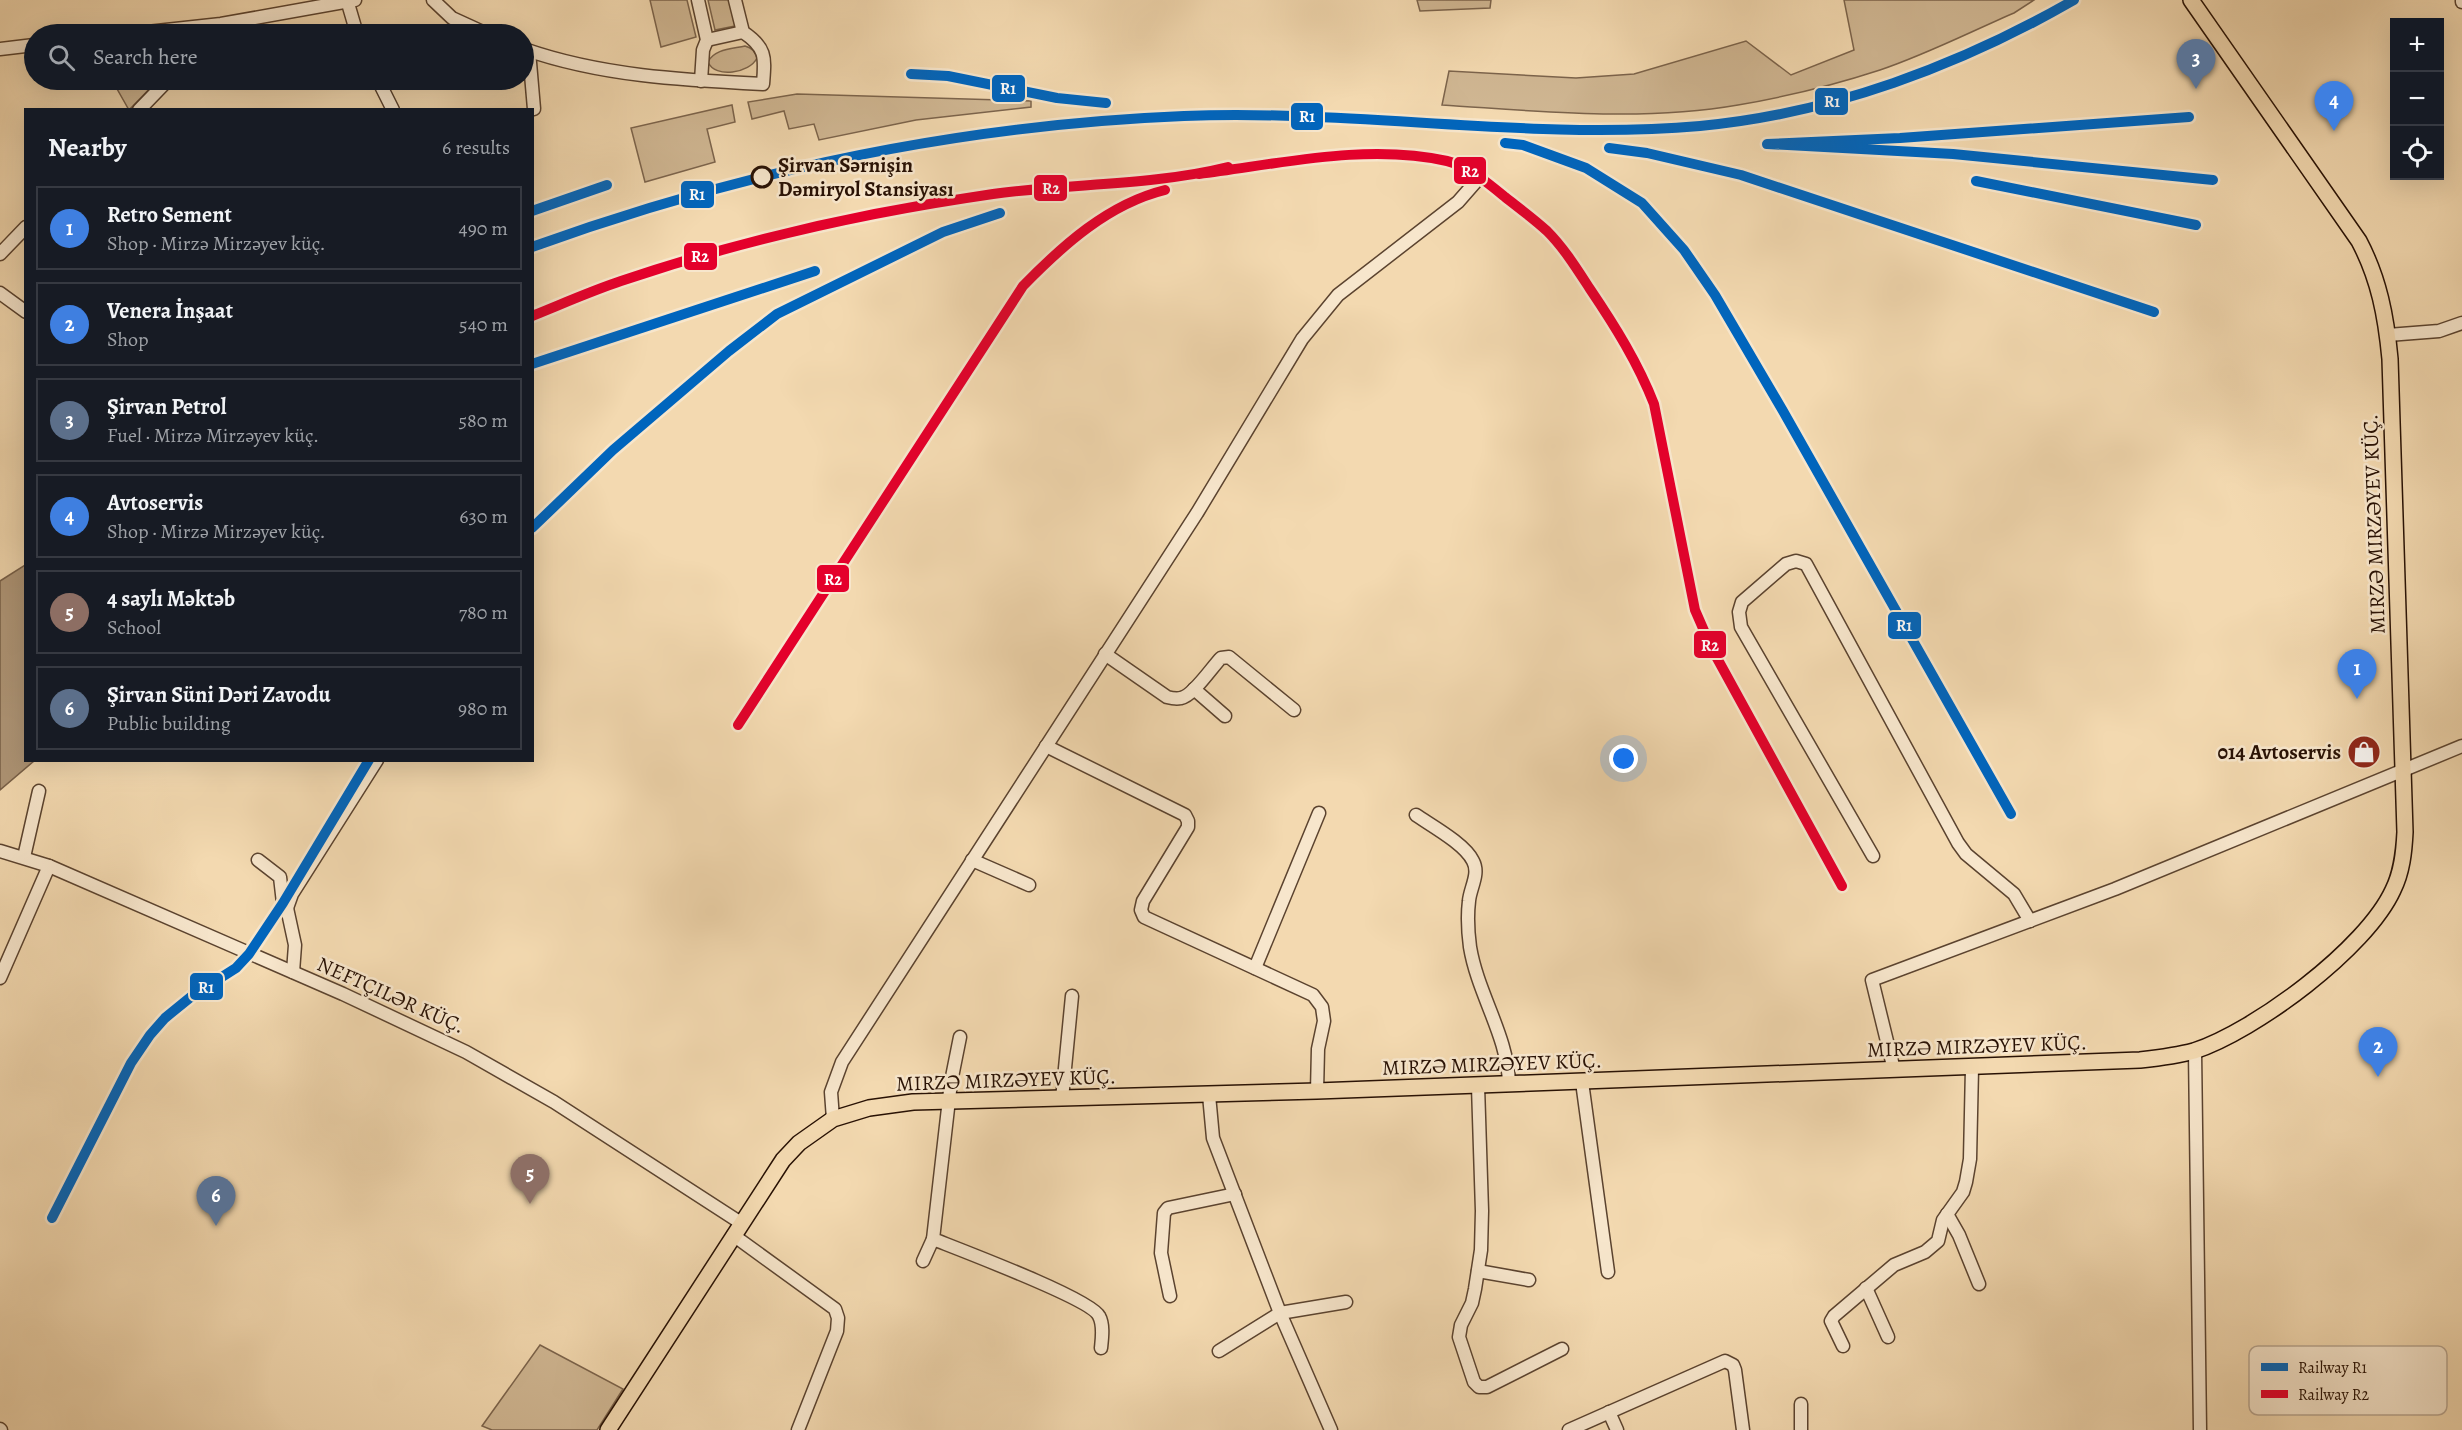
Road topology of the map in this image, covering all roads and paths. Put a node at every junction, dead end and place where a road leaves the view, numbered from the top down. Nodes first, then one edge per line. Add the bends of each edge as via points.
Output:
1 (350, 0) edge
2 (433, 0) edge
3 (698, 0) edge
4 (735, 0) edge
5 (2191, 0) edge
6 (231, 24) edge
7 (355, 24) edge
8 (460, 24) edge
9 (743, 32) junction
10 (707, 40) junction
11 (24, 46) edge
12 (0, 49) edge
13 (534, 52) edge
14 (701, 81) junction
15 (158, 90) edge
16 (383, 90) edge
17 (531, 90) edge
18 (391, 107) edge
19 (141, 108) edge
20 (534, 108) edge
21 (1479, 178) dead end
22 (24, 229) edge
23 (0, 254) edge
24 (0, 292) edge
25 (24, 310) edge
26 (2462, 323) edge
27 (2388, 335) junction
28 (1105, 654) junction
29 (1194, 689) junction
30 (1294, 710) dead end
31 (1225, 716) dead end
32 (1046, 746) junction
33 (2462, 746) edge
34 (376, 762) edge
35 (2404, 771) junction
36 (39, 791) dead end
37 (1319, 813) dead end
38 (1416, 815) dead end
39 (0, 851) edge
40 (1873, 856) dead end
41 (24, 857) junction
42 (258, 860) dead end
43 (972, 860) junction
44 (49, 867) junction
45 (1029, 885) dead end
46 (287, 909) junction
47 (2030, 921) junction
48 (1255, 968) junction
49 (292, 972) junction
50 (1, 976) edge
51 (1072, 996) dead end
52 (960, 1037) dead end
53 (2195, 1051) junction
54 (1972, 1068) junction
55 (1894, 1070) junction
56 (1582, 1082) junction
57 (1509, 1084) junction
58 (1478, 1086) junction
59 (1317, 1091) junction
60 (1209, 1095) junction
61 (950, 1100) junction
62 (1062, 1100) junction
63 (832, 1119) junction
64 (1236, 1194) junction
65 (1947, 1214) junction
66 (737, 1229) junction
67 (933, 1239) junction
68 (923, 1261) dead end
69 (1478, 1271) junction
70 (1608, 1272) dead end
71 (1529, 1280) dead end
72 (1979, 1284) dead end
73 (1866, 1288) junction
74 (1170, 1296) dead end
75 (1346, 1302) dead end
76 (1280, 1313) junction
77 (1888, 1337) dead end
78 (1843, 1346) dead end
79 (1101, 1348) dead end
80 (1562, 1349) dead end
81 (1219, 1351) dead end
82 (1801, 1404) dead end
83 (1609, 1412) junction
84 (608, 1430) edge
85 (798, 1430) edge
86 (1331, 1430) edge
87 (1569, 1430) edge
88 (1617, 1430) edge
89 (1743, 1430) edge
90 (1801, 1430) edge
91 (2200, 1430) edge

1 - 6 street
1 - 7 street
2 - 8 street
3 - 10 street
4 - 9 street
5 - 27 main road, MIRZƏ MIRZƏYEV KÜÇ. via 2359,241 2379,288
9 - 10 street
9 - 14 street via 763,52 763,84
10 - 14 street
11 - 12 street
13 - 14 street via 617,72
15 - 19 street
16 - 18 street
17 - 20 street
21 - 28 street via 1458,202 1353,282 1317,318
22 - 23 street
24 - 25 street
26 - 27 street via 2439,331
27 - 35 main road, MIRZƏ MIRZƏYEV KÜÇ.
28 - 29 street via 1167,697 1183,698
28 - 32 street
29 - 30 street via 1221,658 1229,657
29 - 31 street
32 - 43 street
32 - 48 street via 1185,815 1188,827 1141,910 1144,916
33 - 35 street
34 - 46 street via 292,894
35 - 47 street
35 - 53 main road, MIRZƏ MIRZƏYEV KÜÇ. via 2401,866 2379,914 2351,947 2292,996 2243,1028
36 - 41 street
37 - 48 street
38 - 57 street via 1459,845 1475,863 1467,922 1470,948 1505,1049
39 - 41 street, NEFTÇILƏR KÜÇ.
40 - 47 street via 1741,627 1742,602 1786,564 1796,561 1806,564 1958,843 2014,894
41 - 44 street, NEFTÇILƏR KÜÇ.
42 - 46 street via 280,877
43 - 45 street
43 - 63 street via 842,1062 831,1092
44 - 49 street, NEFTÇILƏR KÜÇ.
44 - 50 street
46 - 49 street via 295,945
47 - 55 street via 1872,980
48 - 59 street via 1313,996 1322,1007
49 - 66 street, NEFTÇILƏR KÜÇ. via 423,1030 554,1102
51 - 62 street
52 - 61 street
53 - 54 main road, MIRZƏ MIRZƏYEV KÜÇ. via 2140,1060
53 - 91 street
54 - 55 main road, MIRZƏ MIRZƏYEV KÜÇ.
54 - 65 street via 1970,1159 1963,1192
55 - 56 main road, MIRZƏ MIRZƏYEV KÜÇ.
56 - 57 main road, MIRZƏ MIRZƏYEV KÜÇ.
56 - 70 street
57 - 58 main road, MIRZƏ MIRZƏYEV KÜÇ.
58 - 59 main road, MIRZƏ MIRZƏYEV KÜÇ.
58 - 69 street via 1482,1211
59 - 60 main road, MIRZƏ MIRZƏYEV KÜÇ.
60 - 62 main road, MIRZƏ MIRZƏYEV KÜÇ.
60 - 64 street via 1213,1138
61 - 62 main road, MIRZƏ MIRZƏYEV KÜÇ.
61 - 63 main road, MIRZƏ MIRZƏYEV KÜÇ. via 887,1105
61 - 67 street
63 - 66 main road, MIRZƏ MIRZƏYEV KÜÇ. via 783,1160
64 - 74 street via 1164,1212 1161,1254
64 - 76 street
65 - 72 street
65 - 73 street via 1934,1247 1894,1265
66 - 84 main road, MIRZƏ MIRZƏYEV KÜÇ.
66 - 85 street, NEFTÇILƏR KÜÇ. via 835,1309 838,1318 837,1331
67 - 68 street
67 - 79 street via 1020,1273 1095,1310 1102,1324
69 - 71 street
69 - 80 street via 1472,1303 1459,1337 1474,1383 1487,1386
73 - 77 street
73 - 78 street via 1832,1321
75 - 76 street
76 - 81 street
76 - 86 street
82 - 90 street
83 - 87 street
83 - 88 street
83 - 89 street via 1719,1362 1730,1362 1735,1370

